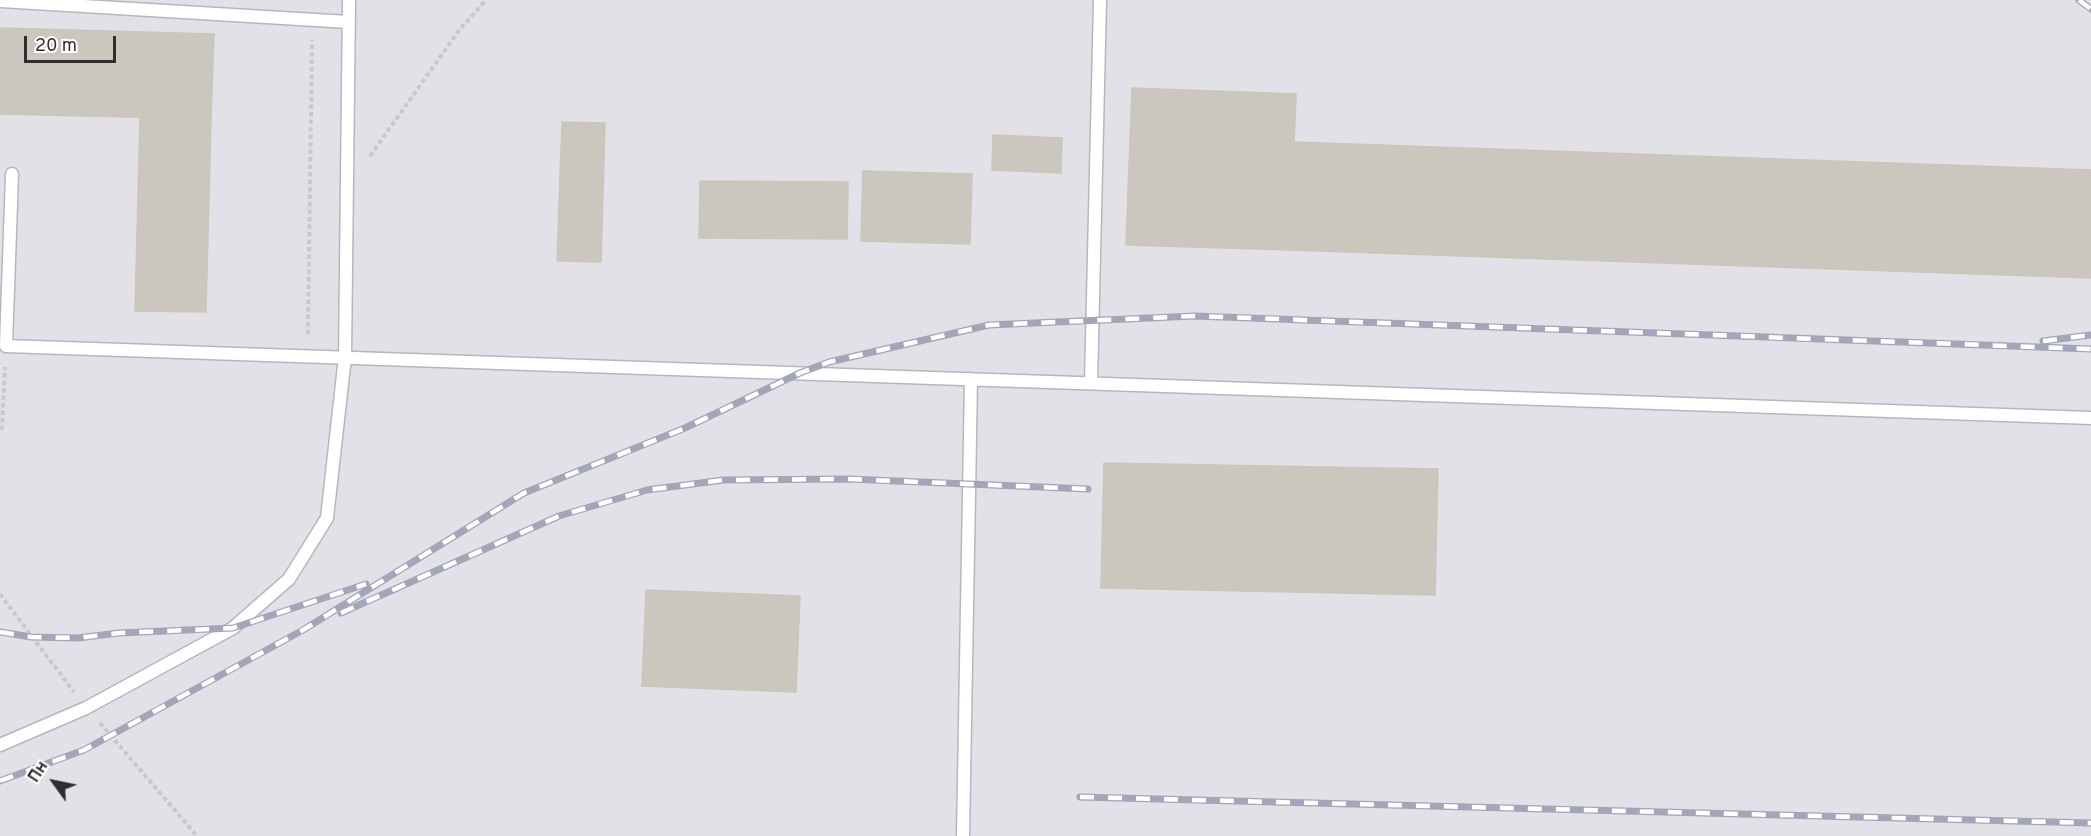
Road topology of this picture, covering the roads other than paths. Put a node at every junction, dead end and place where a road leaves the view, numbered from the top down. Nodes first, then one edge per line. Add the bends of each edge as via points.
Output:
1 (349, 0) edge
2 (1101, 0) edge
3 (0, 1) edge
4 (349, 22) junction
5 (12, 174) dead end
6 (345, 357) junction
7 (971, 379) junction
8 (1091, 383) junction
9 (2091, 418) edge
10 (0, 745) edge
11 (963, 836) edge

1 - 4 lane
2 - 8 lane
3 - 4 lane
4 - 6 lane
5 - 6 lane via 6,346
6 - 7 lane
6 - 10 lane via 327,518 289,579 233,628 208,643 86,708
7 - 8 lane
7 - 11 lane
8 - 9 lane

